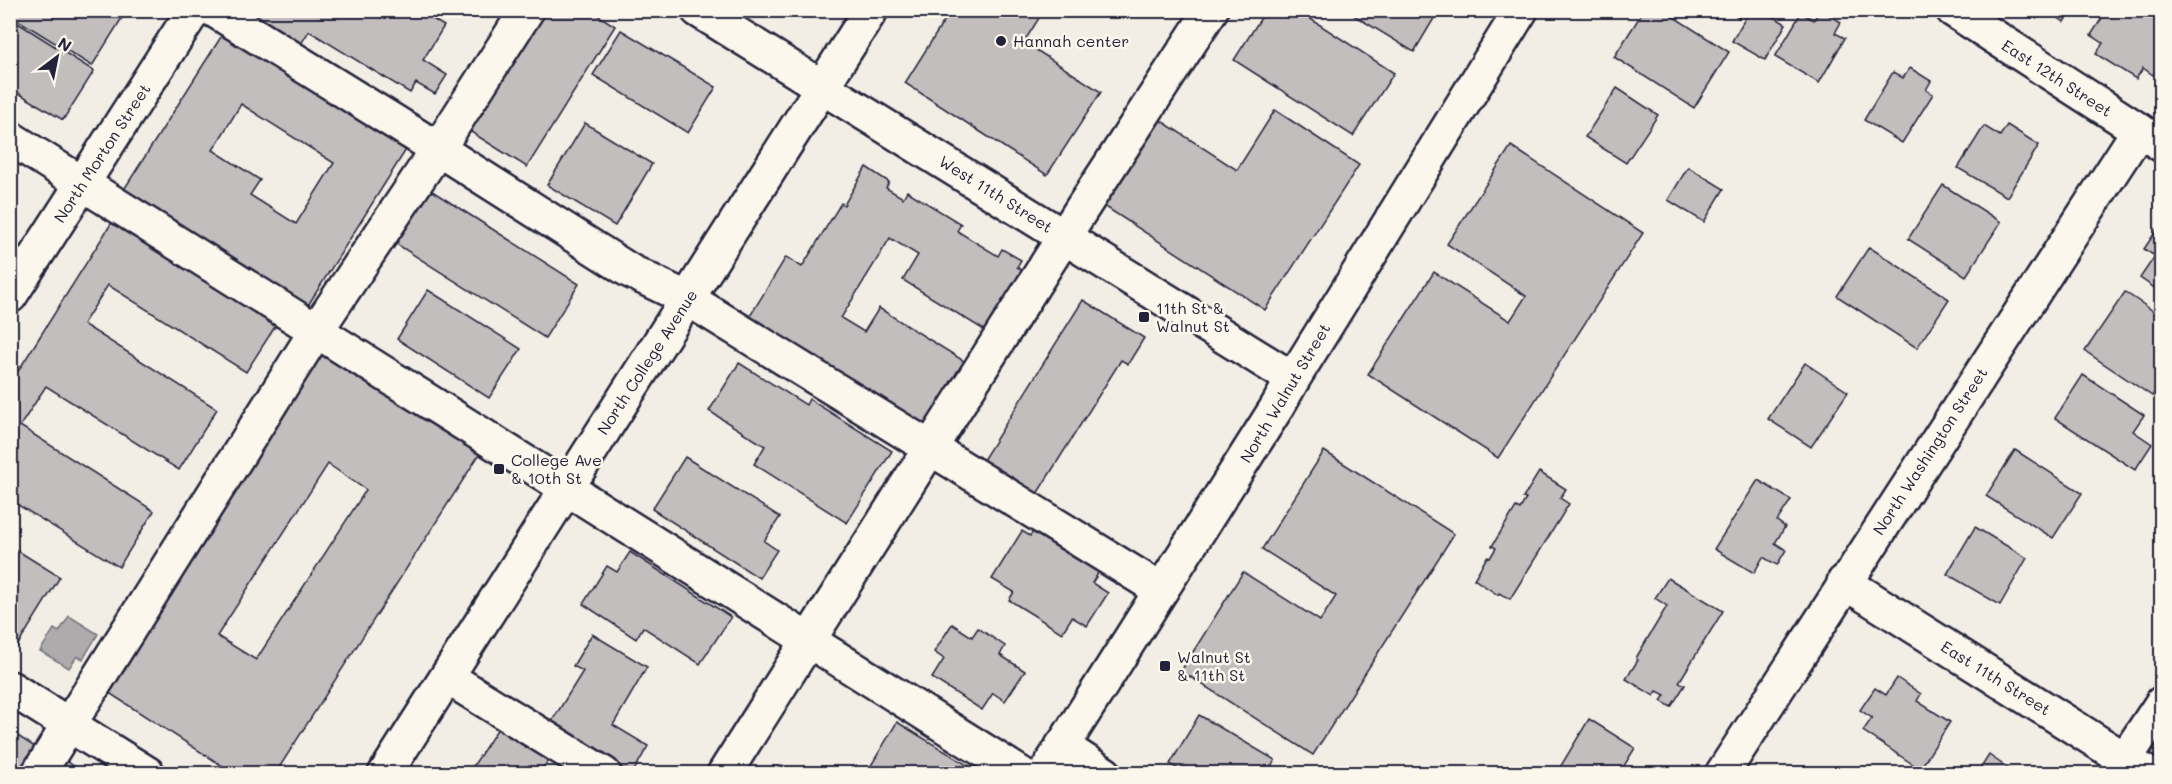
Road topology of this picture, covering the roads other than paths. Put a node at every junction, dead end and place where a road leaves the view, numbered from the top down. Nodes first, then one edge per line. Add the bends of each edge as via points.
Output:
1 (194, 10) edge
2 (214, 10) edge
3 (527, 10) edge
4 (698, 10) edge
5 (871, 10) edge
6 (1211, 10) edge
7 (1521, 10) edge
8 (1953, 10) edge
9 (823, 87) junction
10 (2150, 137) edge
11 (10, 138) edge
12 (438, 149) junction
13 (83, 184) junction
14 (1065, 237) junction
15 (10, 296) edge
16 (688, 299) junction
17 (316, 331) junction
18 (1293, 379) junction
19 (931, 448) junction
20 (567, 488) junction
21 (1844, 582) junction
22 (1161, 590) junction
23 (809, 640) junction
24 (447, 677) junction
25 (10, 688) edge
26 (2162, 703) edge
27 (69, 724) junction
28 (1062, 746) junction
29 (2129, 769) edge
30 (38, 774) edge
31 (148, 774) edge
32 (385, 774) edge
33 (604, 774) edge
34 (724, 774) edge
35 (1021, 774) edge
36 (1045, 774) edge
37 (1105, 774) edge
38 (1722, 774) edge

1 - 13 street, North Morton Street
2 - 12 street
3 - 12 street
4 - 9 street, West 11th Street
5 - 9 street, North College Avenue
6 - 14 street
7 - 18 street, North Walnut Street
8 - 10 street, East 12th Street
9 - 14 street, West 11th Street
9 - 16 street, North College Avenue
10 - 21 street, North Washington Street
11 - 13 street
12 - 16 street via 630,271
12 - 17 street
13 - 15 street, North Morton Street
13 - 17 street
14 - 18 street, West 11th Street
14 - 19 street
16 - 19 street
16 - 20 street, North College Avenue
17 - 20 street
17 - 27 street
18 - 22 street, North Walnut Street
19 - 22 street
19 - 23 street
20 - 23 street
20 - 24 street, North College Avenue
21 - 29 street, East 11th Street
21 - 38 street, North Washington Street
22 - 28 street, North Walnut Street
23 - 34 street
23 - 35 street
24 - 32 street, North College Avenue
24 - 33 street
25 - 27 street
26 - 29 street
27 - 30 street
27 - 31 street
28 - 36 street, North Walnut Street
28 - 37 street

